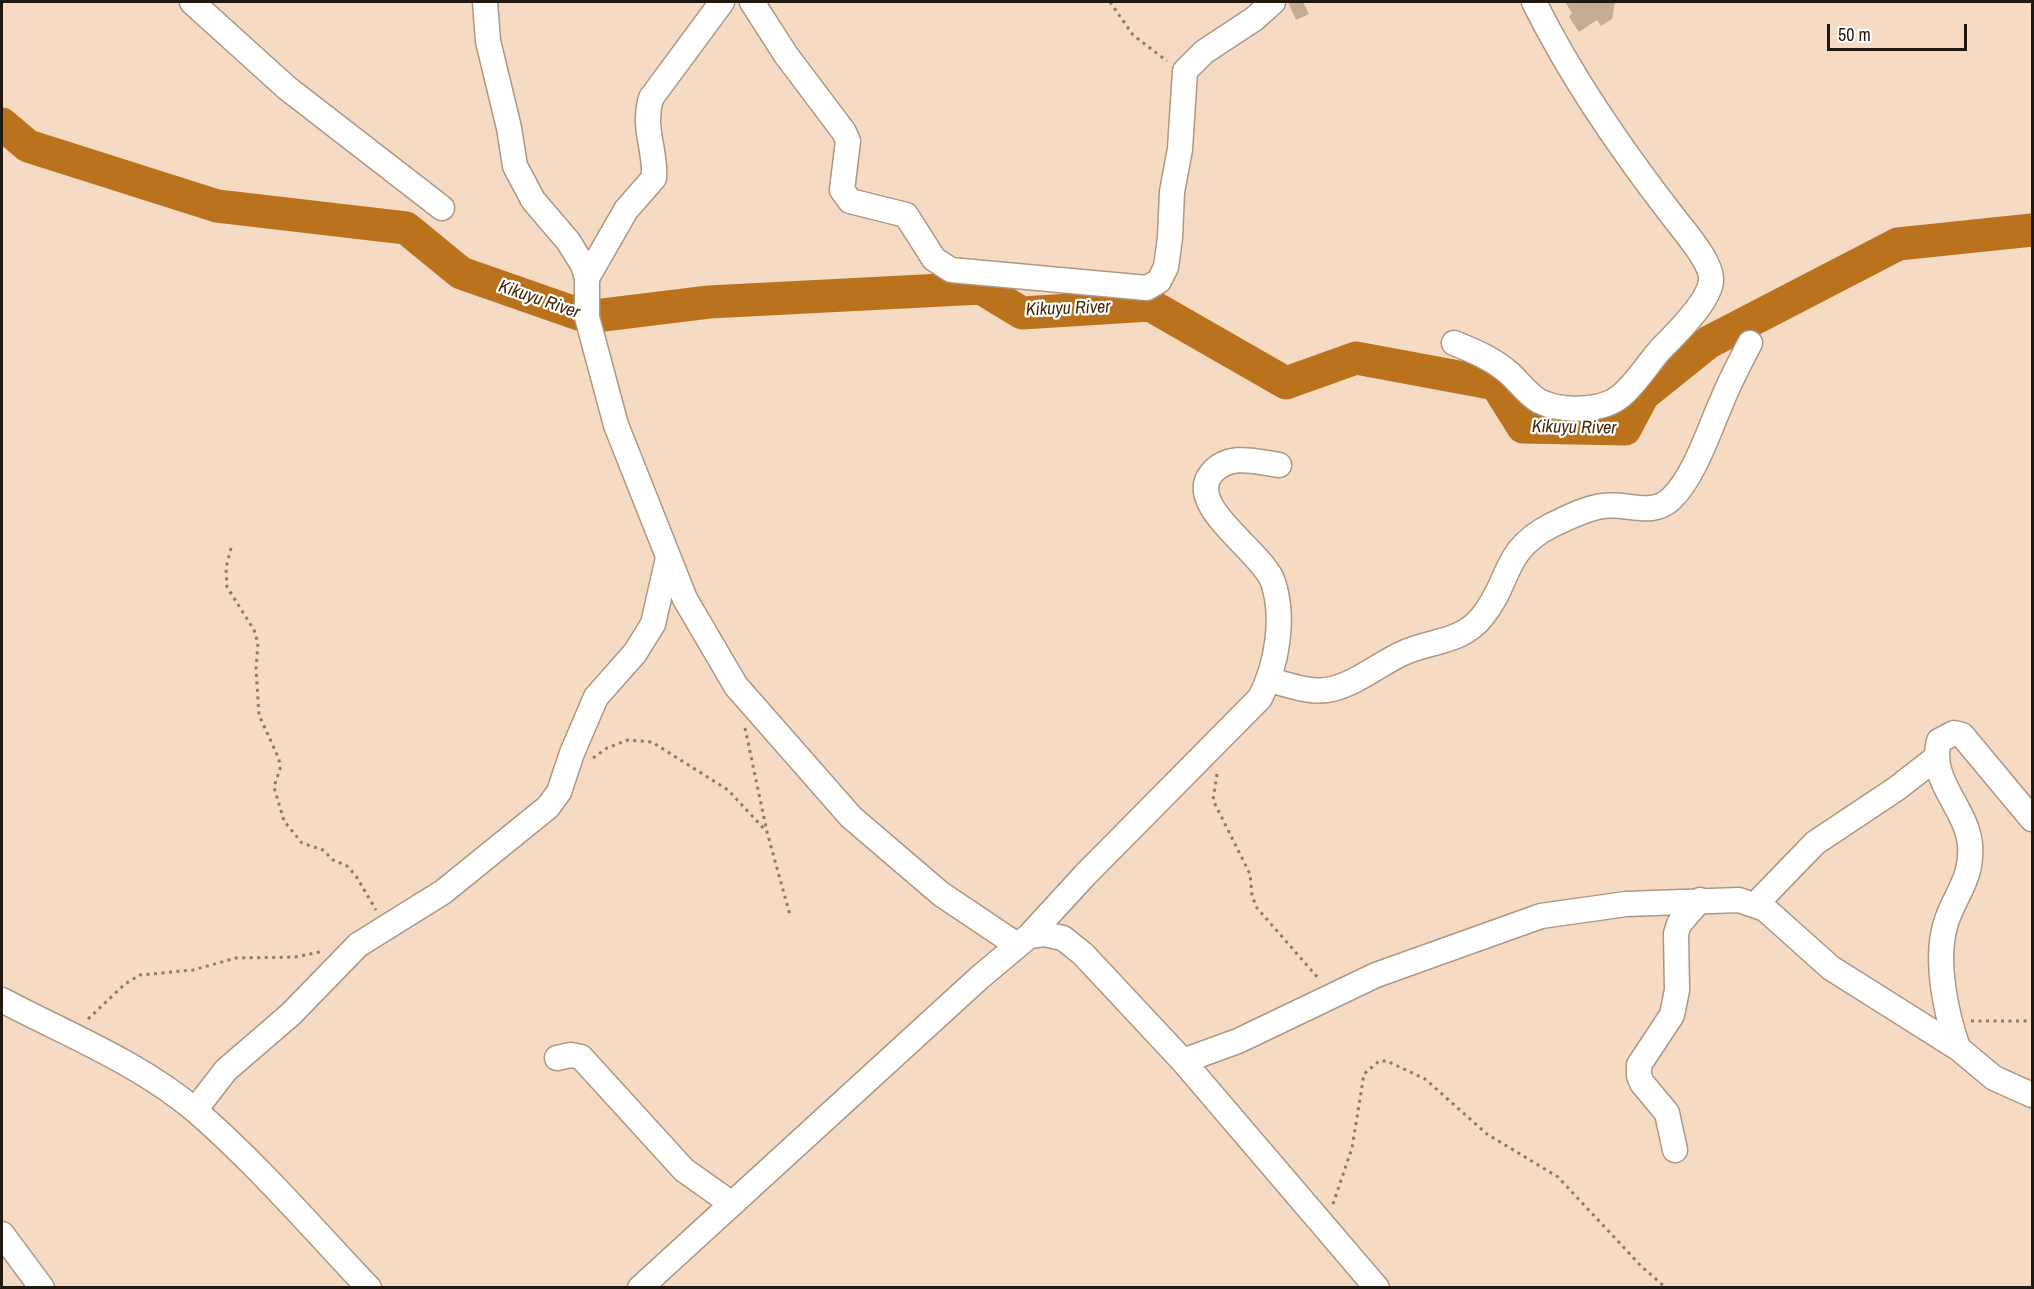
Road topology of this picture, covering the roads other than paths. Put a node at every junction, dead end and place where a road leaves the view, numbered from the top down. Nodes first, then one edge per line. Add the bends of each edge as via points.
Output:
1 (192, 2) edge
2 (485, 2) edge
3 (722, 2) edge
4 (752, 2) edge
5 (1273, 2) edge
6 (1534, 2) edge
7 (442, 208) dead end
8 (587, 278) junction
9 (1454, 343) dead end
10 (1750, 343) dead end
11 (1279, 465) dead end
12 (668, 558) junction
13 (1270, 680) junction
14 (1936, 758) junction
15 (2032, 819) edge
16 (1700, 900) junction
17 (1756, 904) junction
18 (1023, 940) junction
19 (2, 1000) edge
20 (1958, 1048) junction
21 (557, 1058) dead end
22 (1183, 1061) junction
23 (2032, 1095) edge
24 (195, 1110) junction
25 (1675, 1150) dead end
26 (732, 1204) junction
27 (2, 1234) edge
28 (42, 1287) edge
29 (369, 1287) edge
30 (640, 1287) edge
31 (1377, 1287) edge

1 - 7 street via 287,88
2 - 8 street via 488,40 515,166 533,200 579,255
3 - 8 street via 651,98 646,113 654,178 626,210
4 - 5 street via 844,132 847,150 842,178 846,197 858,204 906,215 934,259 951,270 1147,288 1160,281 1166,267 1180,149 1183,83 1189,67
6 - 9 street via 1601,118 1702,256 1711,281 1695,310 1634,383 1621,396 1599,407 1551,406 1537,400 1493,361
8 - 12 street via 587,317 616,424
10 - 13 street via 1690,471 1667,502 1653,508 1600,506 1551,526 1527,541 1511,560 1494,601 1463,634 1404,652 1350,683 1331,689 1308,690
11 - 13 street via 1230,460 1218,465 1207,478 1206,494 1210,508 1257,557 1273,580 1278,604
12 - 18 street via 685,599 736,686 815,778 868,834 941,894
12 - 24 street via 653,624 635,653 596,697 554,800 536,819 443,892 357,945 291,1014 226,1070
13 - 18 street via 1260,698 1214,747
14 - 15 street via 1939,741 1954,733 1962,735
14 - 17 street via 1815,843
14 - 20 street via 1970,842 1964,885 1945,926 1943,942 1944,994
16 - 17 street
16 - 22 street via 1626,904 1541,916 1387,971 1238,1041
16 - 25 street via 1679,924 1676,934 1677,990 1672,1015 1639,1065 1642,1083 1667,1113
17 - 20 street via 1841,976
18 - 22 street via 1044,934 1063,938 1083,954
18 - 26 street
19 - 24 street via 143,1074
20 - 23 street via 1994,1078
21 - 26 street via 581,1057 684,1170
22 - 31 street
24 - 29 street via 278,1189
26 - 30 street
27 - 28 street

